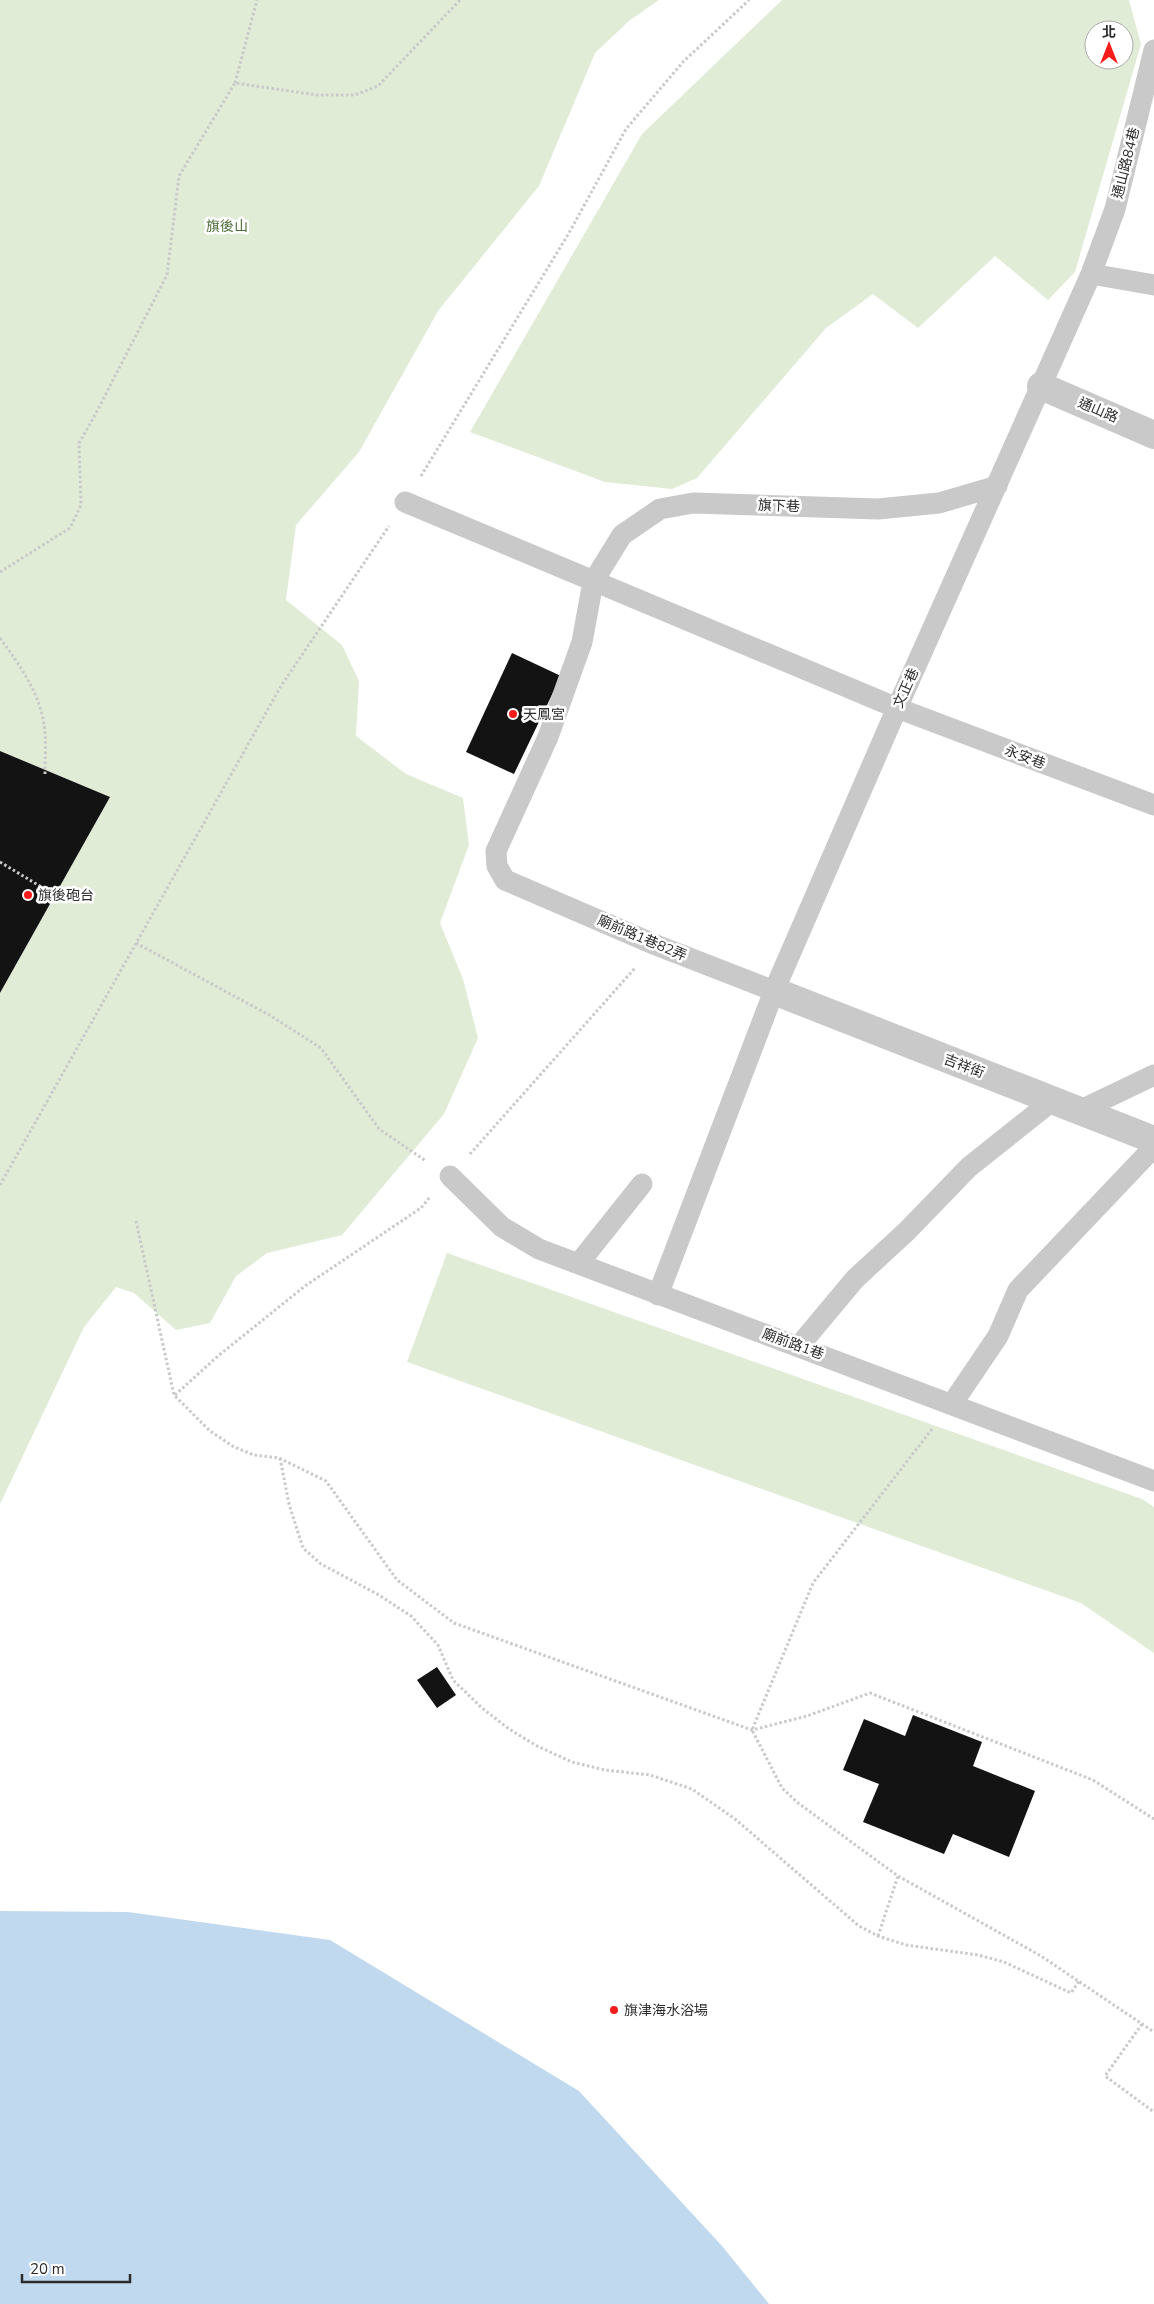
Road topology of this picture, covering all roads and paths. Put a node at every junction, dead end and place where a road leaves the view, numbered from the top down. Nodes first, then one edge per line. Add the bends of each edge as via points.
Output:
1 (257, 0) edge
2 (460, 0) edge
3 (749, 0) edge
4 (1154, 50) edge
5 (235, 83) junction
6 (1091, 274) junction
7 (1154, 285) edge
8 (1041, 386) junction
9 (1154, 435) edge
10 (997, 486) junction
11 (405, 502) junction
12 (0, 572) edge
13 (592, 582) junction
14 (0, 638) edge
15 (897, 708) junction
16 (45, 775) dead end
17 (1154, 805) edge
18 (0, 862) edge
19 (48, 891) dead end
20 (136, 943) junction
21 (656, 944) junction
22 (774, 992) junction
23 (1154, 1075) edge
24 (1052, 1101) junction
25 (1079, 1111) junction
26 (1154, 1140) edge
27 (1154, 1147) edge
28 (450, 1176) junction
29 (642, 1184) dead end
30 (0, 1185) edge
31 (136, 1221) dead end
32 (579, 1263) junction
33 (658, 1295) junction
34 (799, 1346) junction
35 (174, 1395) junction
36 (952, 1404) junction
37 (279, 1458) junction
38 (1154, 1481) edge
39 (752, 1730) junction
40 (1154, 1819) edge
41 (898, 1876) junction
42 (878, 1936) junction
43 (1079, 1981) junction
44 (1142, 2024) junction
45 (1154, 2032) edge
46 (1154, 2112) edge

1 - 5 path
2 - 5 path via 378,86 356,95 317,95
3 - 11 path via 684,62 626,129 569,233
4 - 6 lane, 通山路84巷 via 1115,209
5 - 12 path via 178,176 167,275 79,443 82,504 70,528
6 - 7 lane
6 - 8 lane, 通山路84巷
8 - 9 street, 通山路
8 - 10 lane, 文正巷
10 - 13 lane, 旗下巷 via 939,503 878,509 693,503 660,509 622,535
10 - 15 lane, 文正巷
11 - 13 lane
11 - 20 path via 281,686
13 - 15 lane
13 - 21 lane, 廟前路1巷82弄 via 582,642 548,737 496,851 497,866 505,880
14 - 16 path via 37,698 45,731
15 - 17 lane, 永安巷
15 - 22 lane, 文正巷
18 - 19 path
20 - 28 path via 271,1016 321,1048 379,1129
20 - 30 path
21 - 22 lane, 廟前路1巷82弄
21 - 28 path
22 - 24 street, 吉祥街
22 - 33 lane
23 - 25 lane
24 - 25 street, 吉祥街
24 - 34 lane via 969,1167 855,1280
25 - 26 street, 吉祥街
27 - 36 lane via 1018,1290 998,1336
28 - 32 lane, 廟前路1巷 via 502,1227 538,1249
28 - 35 path via 421,1208 305,1286
29 - 32 lane
31 - 35 path
32 - 33 lane, 廟前路1巷
33 - 34 lane, 廟前路1巷
34 - 36 lane, 廟前路1巷
35 - 37 path via 210,1431 234,1447 254,1455
36 - 38 lane, 廟前路1巷
36 - 39 path via 813,1583
37 - 39 path via 326,1481 397,1580 454,1623
37 - 42 path via 302,1548 321,1564 411,1616 438,1645 453,1680 482,1708 537,1746 572,1762 650,1775 692,1789 735,1819 859,1926
39 - 40 path via 807,1716 870,1693 1093,1780
39 - 41 path via 782,1788
41 - 42 path
41 - 43 path via 1041,1956
42 - 43 path via 906,1945 1004,1962 1070,1993
43 - 44 path
44 - 45 path
44 - 46 path via 1105,2076

